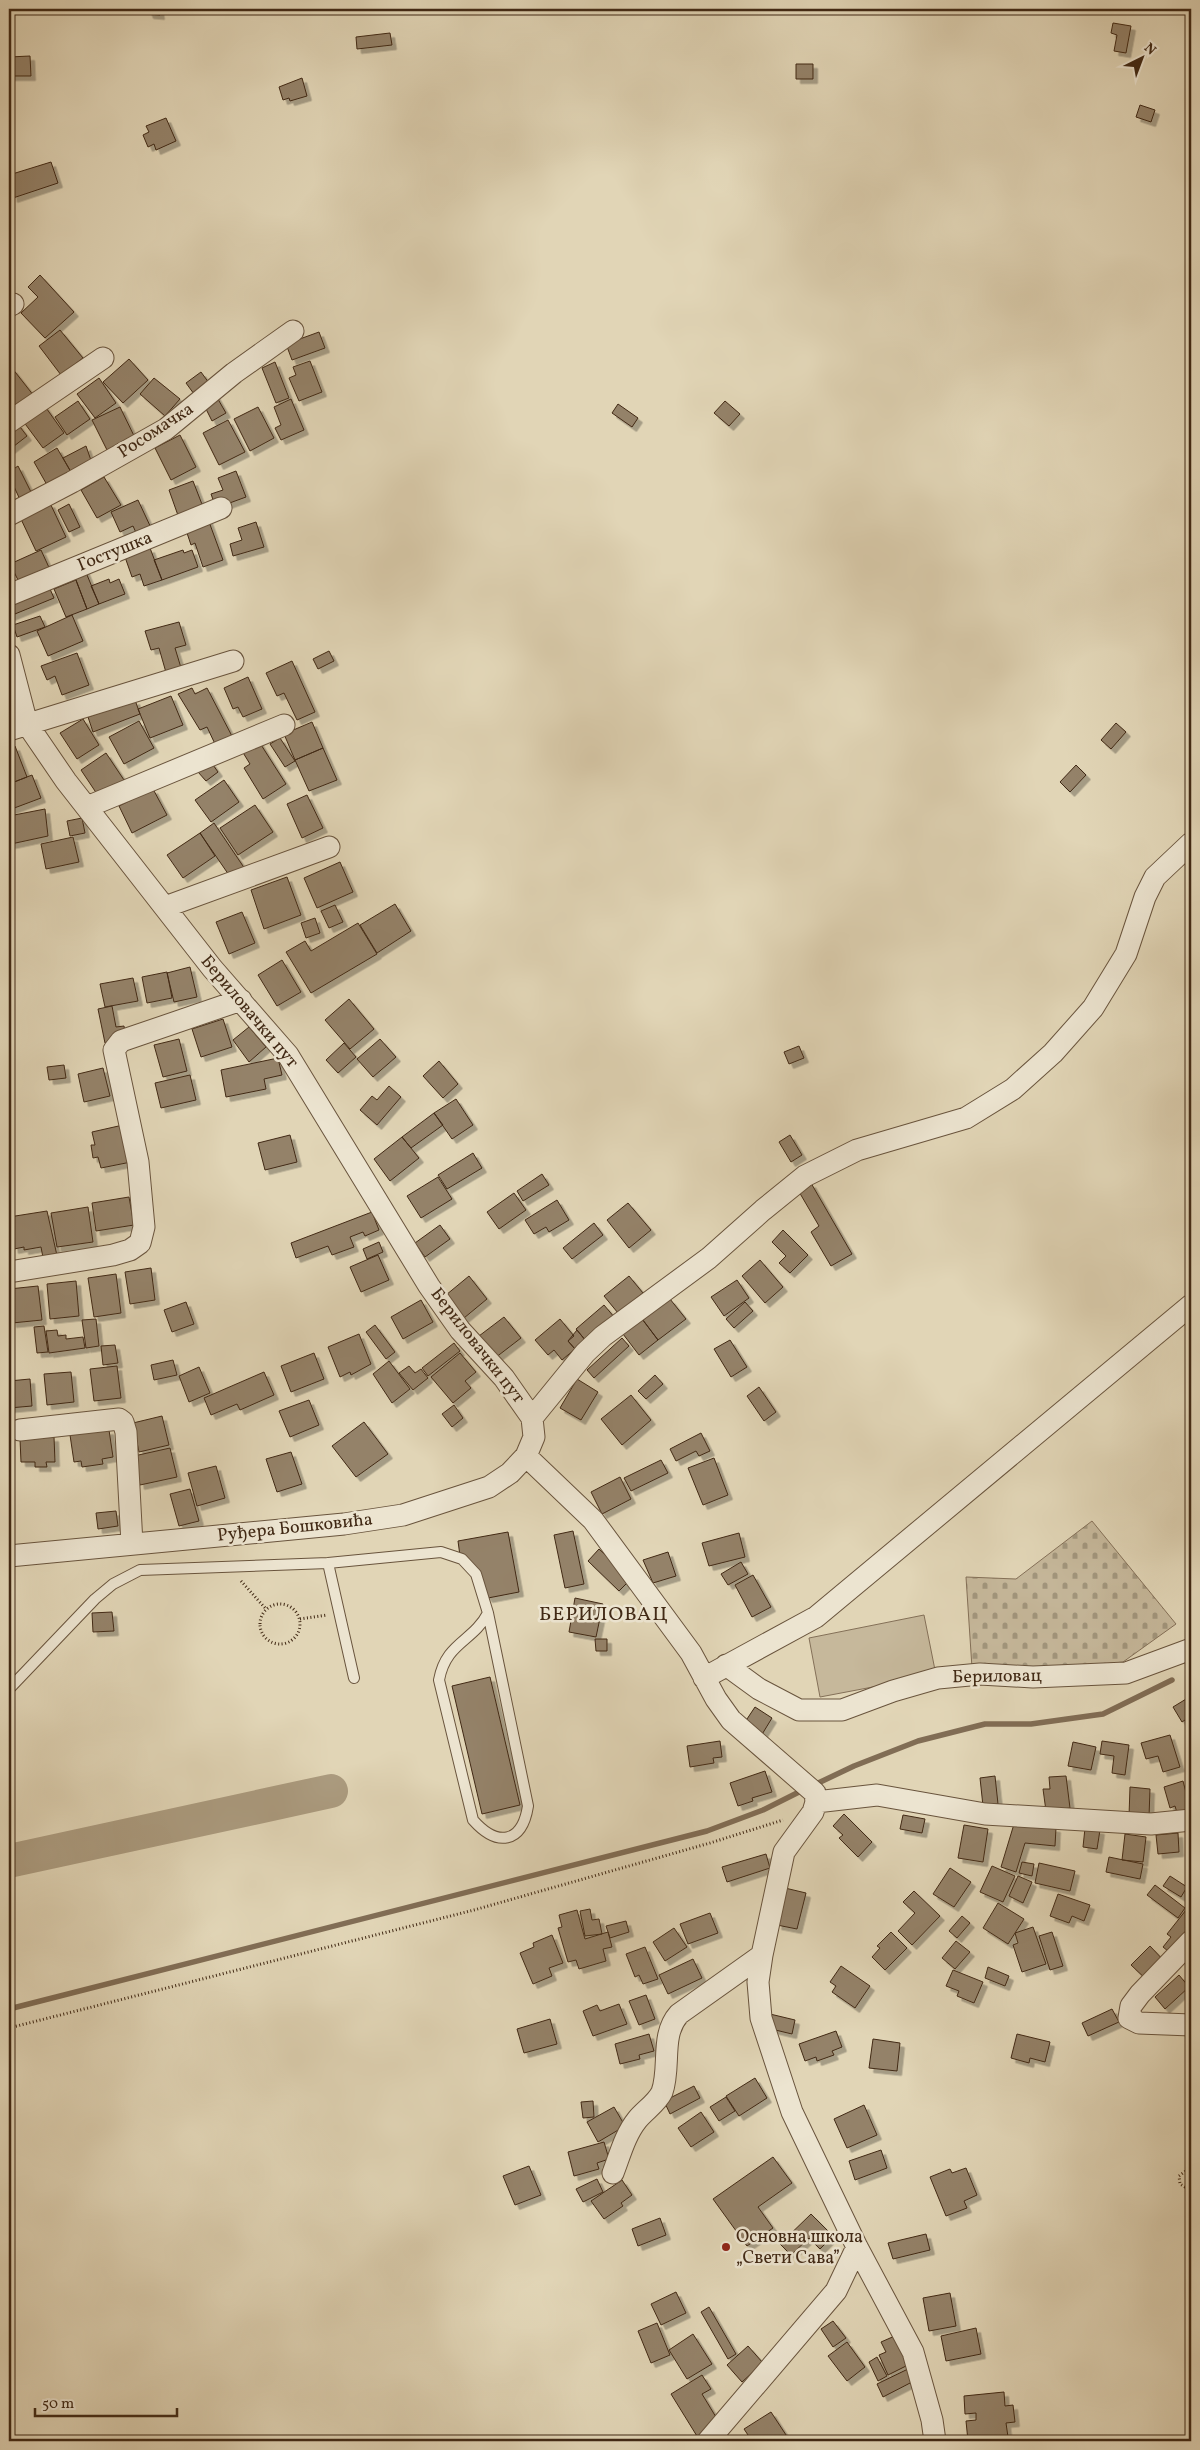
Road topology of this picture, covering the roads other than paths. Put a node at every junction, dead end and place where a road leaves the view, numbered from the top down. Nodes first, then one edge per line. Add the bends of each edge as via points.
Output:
1 (293, 331) dead end
2 (103, 358) dead end
3 (9, 422) edge
4 (221, 508) dead end
5 (9, 515) edge
6 (9, 595) edge
7 (9, 655) edge
8 (233, 661) dead end
9 (284, 725) dead end
10 (18, 727) edge
11 (86, 807) junction
12 (1191, 843) edge
13 (329, 847) dead end
14 (165, 907) junction
15 (241, 1000) junction
16 (9, 1272) edge
17 (1191, 1304) edge
18 (532, 1418) junction
19 (20, 1430) dead end
20 (526, 1456) junction
21 (132, 1544) junction
22 (9, 1556) edge
23 (328, 1563) junction
24 (488, 1613) junction
25 (1191, 1649) edge
26 (726, 1665) junction
27 (354, 1678) dead end
28 (704, 1678) junction
29 (9, 1689) edge
30 (812, 1797) junction
31 (1191, 1820) edge
32 (1191, 1941) edge
33 (762, 1955) junction
34 (1191, 2025) edge
35 (613, 2173) dead end
36 (857, 2247) junction
37 (708, 2441) edge
38 (934, 2441) edge

1 - 5 street, Росомачка via 234,373 166,429
2 - 3 street
4 - 6 street, Гостушка
7 - 10 street, Бериловачки пут
8 - 10 street
9 - 11 street
10 - 11 street, Бериловачки пут
11 - 14 street, Бериловачки пут
12 - 18 street via 1155,877 1126,954 1093,1008 1053,1053 1013,1089 966,1118 857,1150 805,1176 709,1258 603,1336
13 - 14 street
14 - 15 street, Бериловачки пут
15 - 16 street via 121,1041 114,1050 138,1162 144,1227 140,1243 130,1250 113,1254
15 - 18 street, Бериловачки пут via 288,1055 313,1093 429,1286 460,1330 504,1378
17 - 26 street via 816,1617
18 - 20 street, Руђера Бошковића via 534,1437
19 - 21 street via 119,1419 123,1422
20 - 21 street, Руђера Бошковића via 510,1473 489,1487 403,1515 344,1524
20 - 28 street via 593,1520 691,1653
21 - 22 street, Руђера Бошковића
23 - 24 lane via 441,1552 462,1559 476,1574
23 - 27 lane
23 - 29 lane via 140,1570 113,1584 52,1642
24 - 24 lane via 528,1806 520,1830 510,1838 496,1838 484,1833 473,1820 439,1680 442,1663 454,1648 482,1625
25 - 26 street, Бериловац via 1126,1673 1032,1677 980,1674 938,1678 842,1710 799,1710 759,1689
26 - 28 street
28 - 30 street via 731,1720
30 - 31 street via 877,1795 985,1814 1151,1824
30 - 33 street via 784,1852
32 - 34 street via 1140,1994 1131,2006 1129,2018 1139,2023
33 - 35 street via 672,2021 661,2094 629,2132
33 - 36 street via 758,1982 761,2018 770,2048 792,2112
36 - 37 street via 836,2291
36 - 38 street via 913,2352 932,2420

